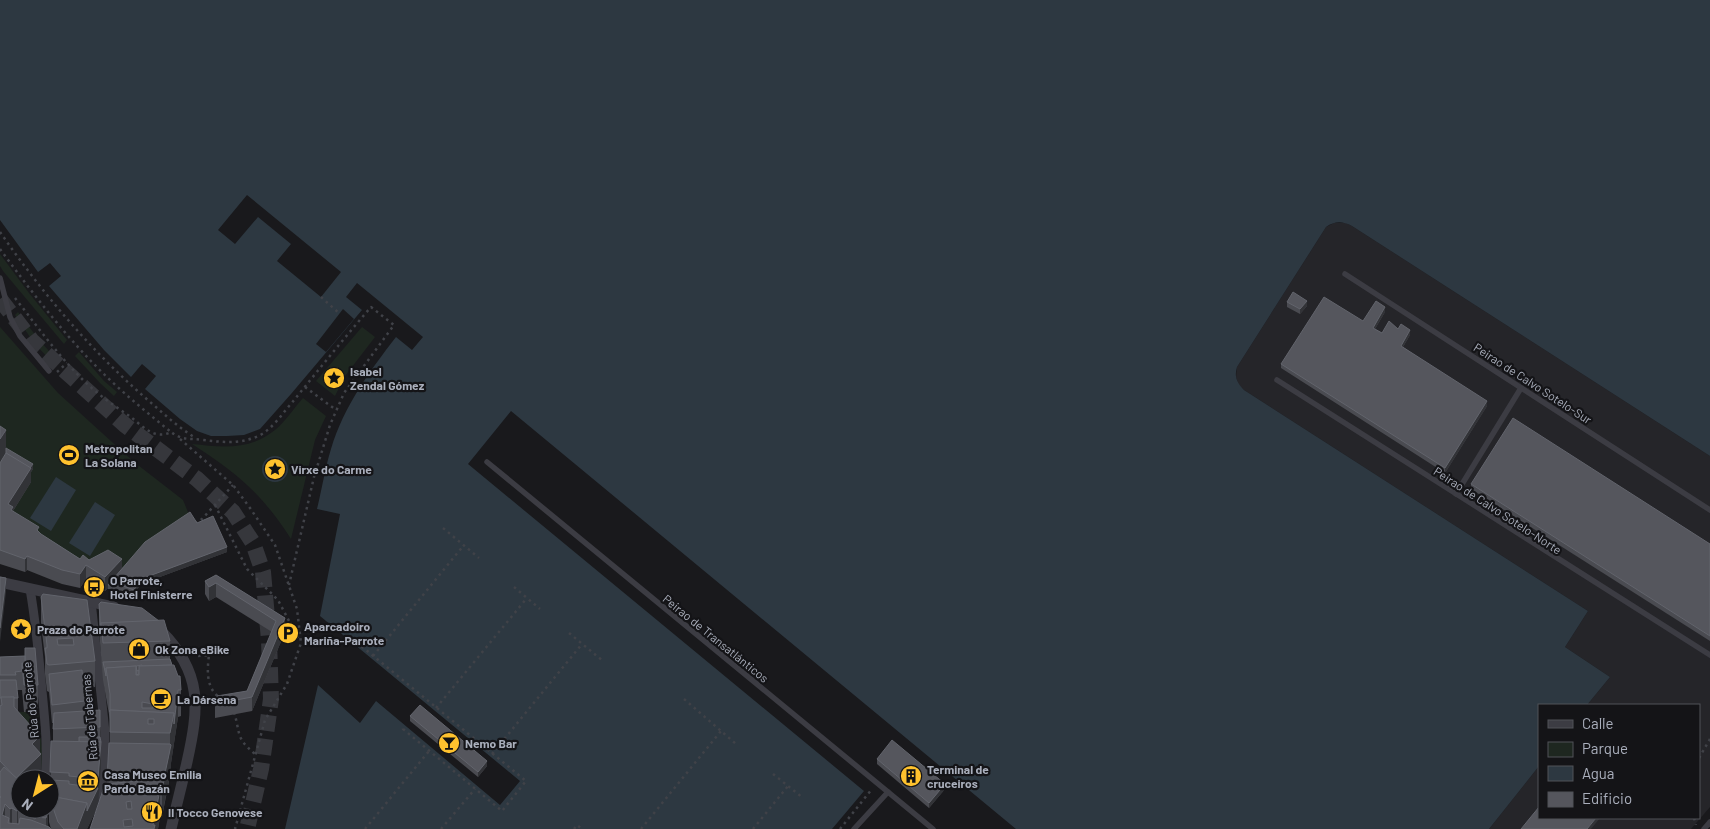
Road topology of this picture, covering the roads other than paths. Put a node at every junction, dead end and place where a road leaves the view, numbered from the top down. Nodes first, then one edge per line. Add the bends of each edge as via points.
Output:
1 (1345, 274) dead end
2 (0, 278) edge
3 (49, 371) dead end
4 (1277, 380) dead end
5 (1521, 388) junction
6 (487, 462) dead end
7 (1456, 494) junction
8 (1710, 510) edge
9 (0, 582) edge
10 (30, 589) junction
11 (91, 601) junction
12 (128, 612) edge
13 (154, 626) edge
14 (1710, 655) edge
15 (30, 667) edge
16 (40, 667) junction
17 (105, 732) junction
18 (95, 733) edge
19 (46, 769) edge
20 (888, 792) junction
21 (102, 807) edge
22 (1710, 822) edge
23 (171, 829) edge
24 (854, 829) edge
25 (933, 829) edge
26 (1704, 829) edge

1 - 5 lane, Peirao de Calvo Sotelo-Sur
2 - 3 lane via 10,317 20,336
4 - 7 lane, Peirao de Calvo Sotelo-Norte
5 - 7 lane
5 - 8 lane, Peirao de Calvo Sotelo-Sur
6 - 20 lane, Peirao de Transatlánticos
7 - 14 lane, Peirao de Calvo Sotelo-Norte
9 - 10 street
10 - 11 street
10 - 16 street, Rúa do Parrote
11 - 12 street
11 - 17 street, Rúa de Tabernas
13 - 23 street via 172,642 187,666 196,706
15 - 16 street
16 - 19 street, Rúa do Parrote via 52,736
17 - 18 street
17 - 21 street, Rúa de Tabernas
20 - 24 lane
20 - 25 lane, Peirao de Transatlánticos
22 - 26 lane

